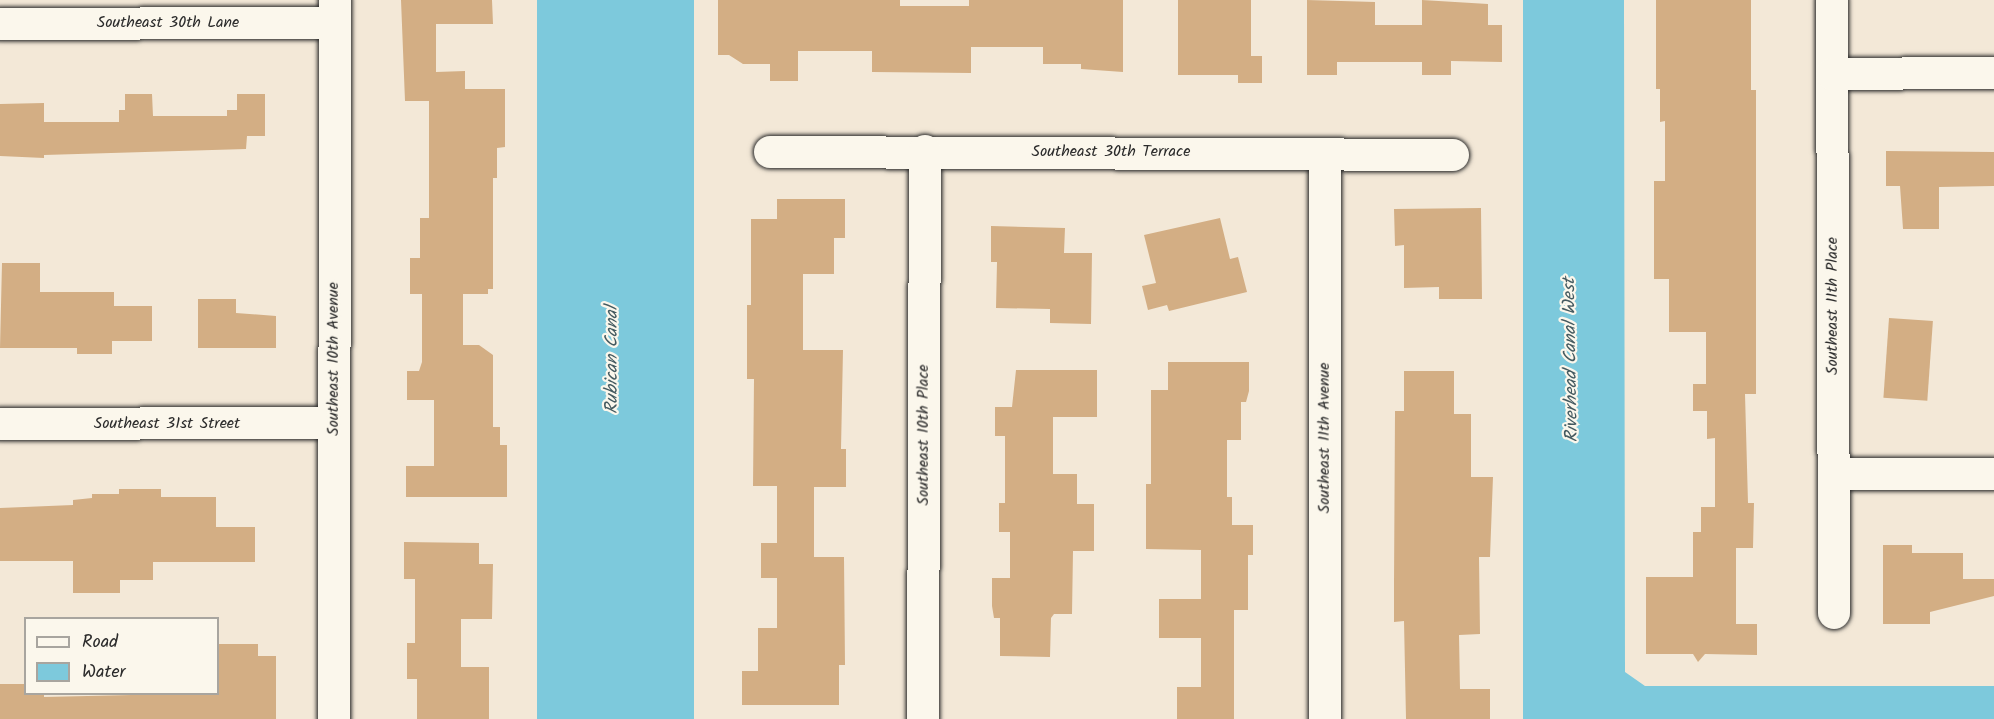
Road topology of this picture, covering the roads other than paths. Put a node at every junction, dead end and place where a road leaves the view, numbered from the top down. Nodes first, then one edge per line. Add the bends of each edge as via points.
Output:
1 (1832, 0) edge
2 (335, 11) edge
3 (0, 24) edge
4 (1994, 72) edge
5 (1832, 74) junction
6 (925, 151) junction
7 (770, 152) dead end
8 (1453, 155) dead end
9 (1324, 157) junction
10 (334, 423) junction
11 (0, 424) edge
12 (1834, 474) junction
13 (1994, 474) edge
14 (1834, 613) dead end
15 (334, 719) edge
16 (923, 719) edge
17 (1325, 719) edge

1 - 5 street, Southeast 11th Place
2 - 3 street, Southeast 30th Lane
2 - 10 street, Southeast 10th Avenue
4 - 5 street
5 - 12 street, Southeast 11th Place
6 - 7 street, Southeast 30th Terrace
6 - 9 street, Southeast 30th Terrace
6 - 16 street, Southeast 10th Place
8 - 9 street, Southeast 30th Terrace
9 - 17 street, Southeast 11th Avenue
10 - 11 street, Southeast 31st Street
10 - 15 street, Southeast 10th Avenue
12 - 13 street
12 - 14 street, Southeast 11th Place

